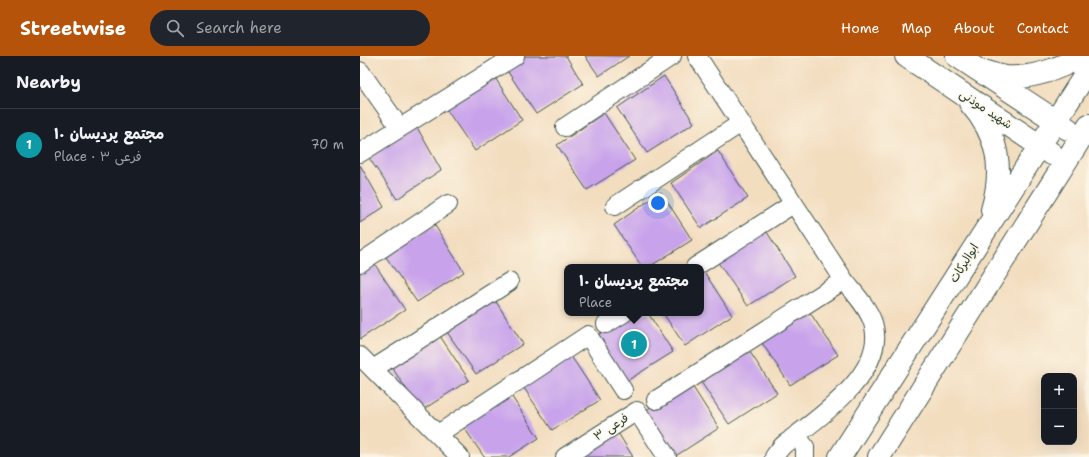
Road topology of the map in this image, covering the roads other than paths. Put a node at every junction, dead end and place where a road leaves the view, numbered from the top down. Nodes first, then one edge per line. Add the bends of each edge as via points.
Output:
1 (515, 56) edge
2 (672, 56) edge
3 (697, 56) edge
4 (906, 56) edge
5 (957, 56) edge
6 (1082, 56) edge
7 (360, 70) edge
8 (1089, 70) edge
9 (980, 71) junction
10 (962, 93) junction
11 (1056, 122) junction
12 (741, 123) junction
13 (565, 127) dead end
14 (400, 128) junction
15 (1085, 132) edge
16 (1041, 145) junction
17 (360, 153) edge
18 (1064, 164) junction
19 (448, 204) dead end
20 (793, 204) junction
21 (615, 206) dead end
22 (989, 223) junction
23 (360, 263) edge
24 (700, 264) edge
25 (844, 280) junction
26 (509, 282) dead end
27 (619, 316) edge
28 (606, 324) dead end
29 (360, 356) edge
30 (373, 369) junction
31 (623, 390) dead end
32 (656, 400) dead end
33 (830, 411) junction
34 (438, 434) junction
35 (791, 439) junction
36 (841, 456) edge
37 (460, 457) edge
38 (565, 457) edge
39 (667, 457) edge
40 (774, 457) edge
41 (806, 457) edge
42 (879, 457) edge

1 - 14 street
2 - 13 street
3 - 12 street
4 - 10 main road, شهید موذنی
5 - 9 main road
6 - 9 main road via 1054,69 1029,75 1006,77
7 - 14 street
8 - 11 main road, ابوالبرکات
9 - 11 main road
10 - 16 main road, شهید موذنی
10 - 22 main road via 984,122 995,146 1000,168 997,196
11 - 15 main road
11 - 16 main road, ابوالبرکات
12 - 20 street
12 - 21 street
14 - 17 street
15 - 18 main road
16 - 18 main road, شهید موذنی
16 - 22 main road, ابوالبرکات
18 - 42 main road
19 - 23 street
20 - 24 street
20 - 25 street
22 - 36 main road, ابوالبرکات
25 - 32 street
25 - 33 street via 865,307 874,324 875,340 872,357 856,381
26 - 30 street
27 - 28 street
29 - 30 street
30 - 34 street
31 - 34 street via 588,335
33 - 35 street
33 - 41 street
34 - 37 street
35 - 40 street via 785,442
35 - 41 street via 798,438 803,442
38 - 39 street, فرعی ۳ via 637,411

